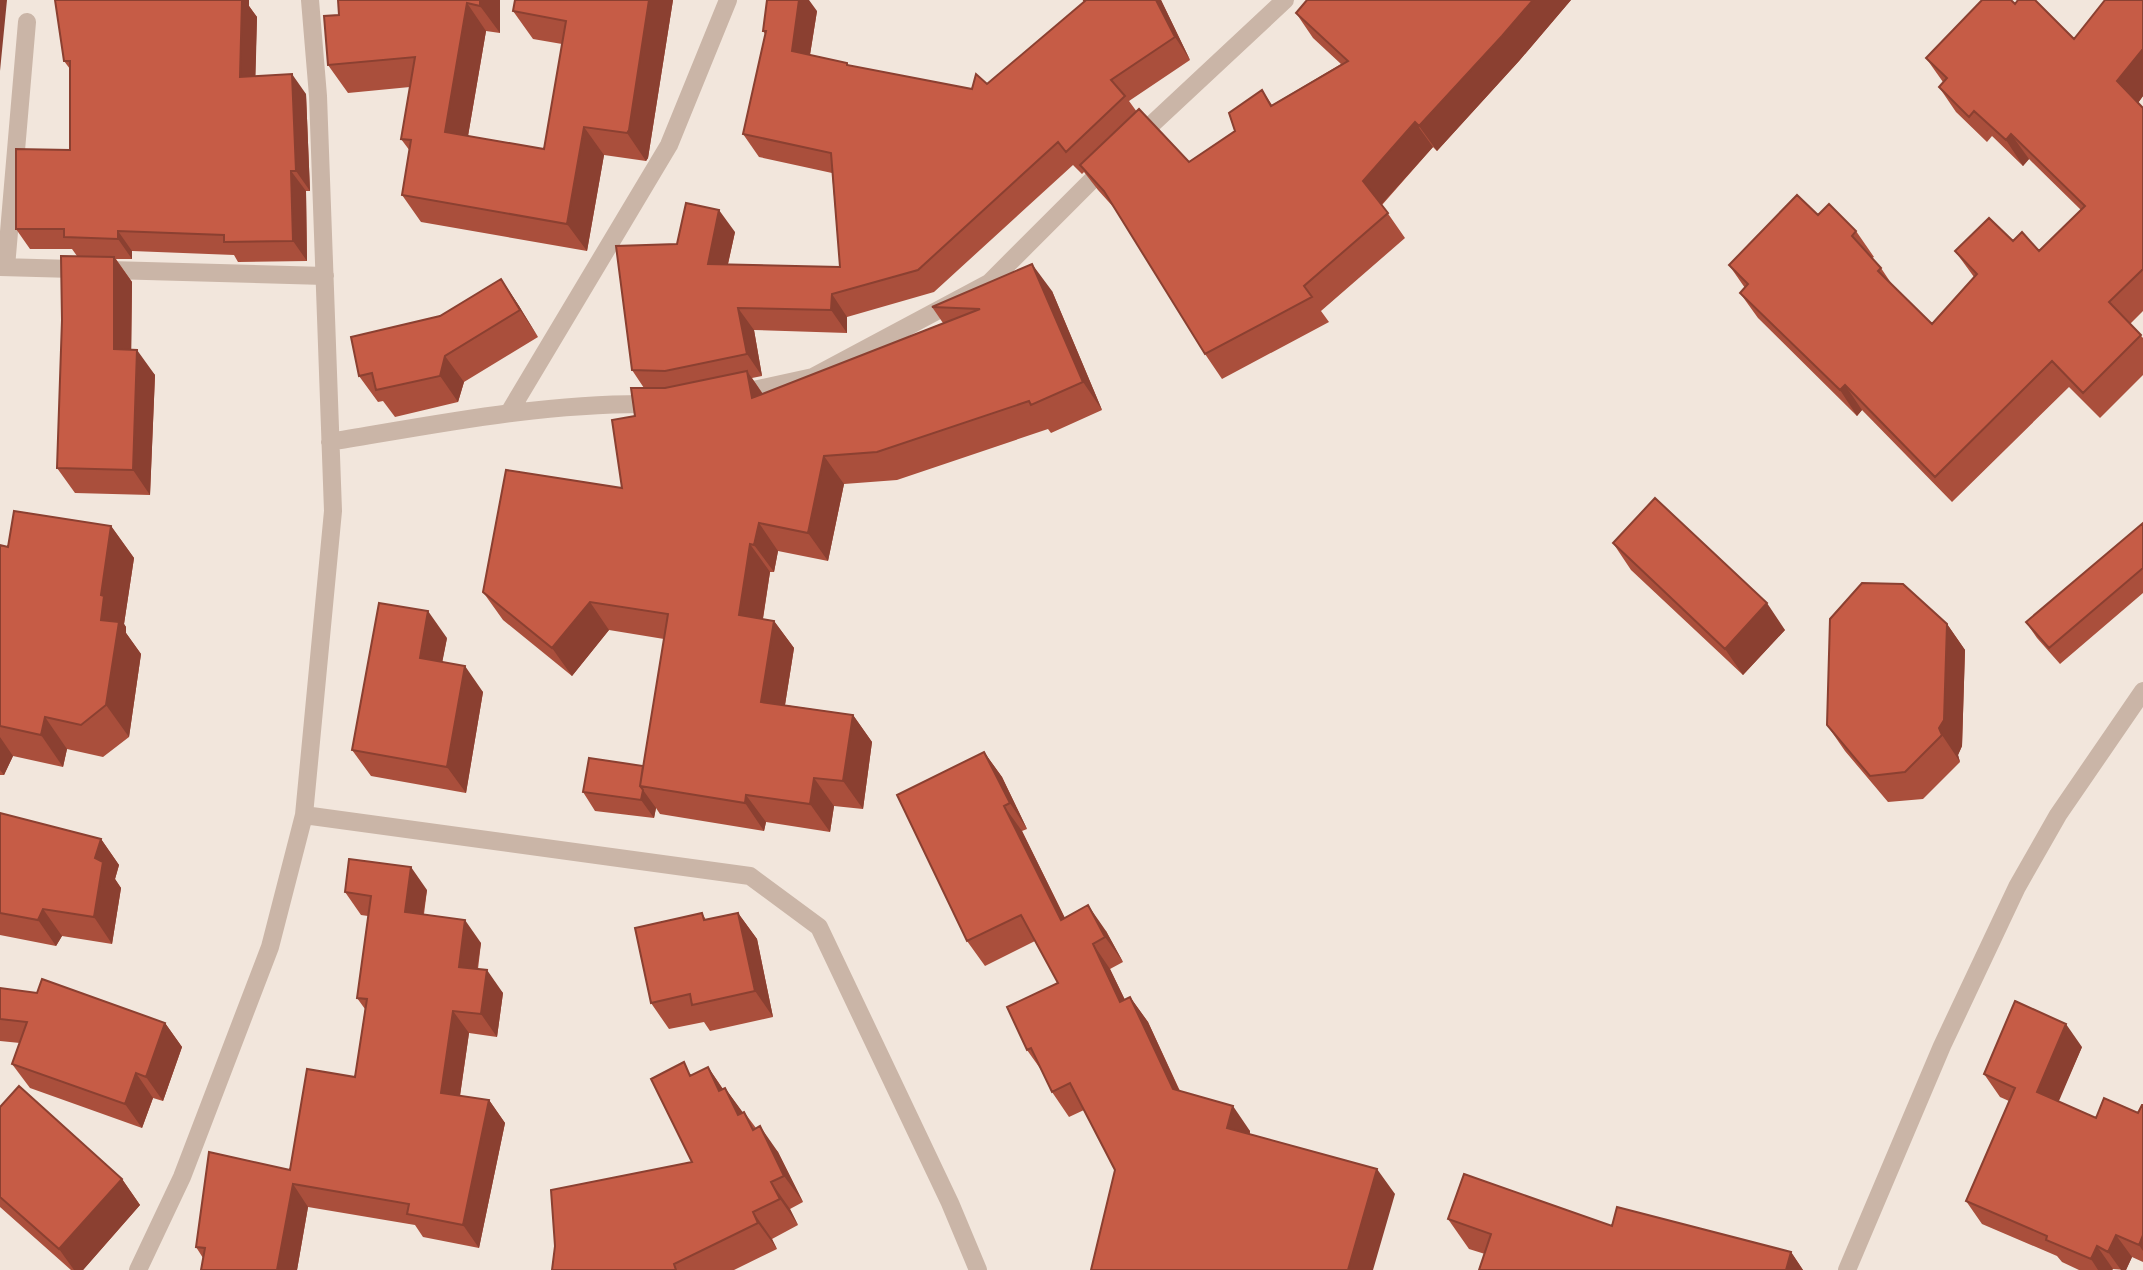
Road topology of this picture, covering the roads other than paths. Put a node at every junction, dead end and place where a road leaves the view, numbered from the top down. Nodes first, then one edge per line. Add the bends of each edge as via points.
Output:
1 (310, 0) edge
2 (729, 0) edge
3 (1285, 0) edge
4 (27, 22) dead end
5 (3, 267) edge
6 (325, 276) junction
7 (721, 397) edge
8 (668, 405) edge
9 (510, 411) junction
10 (330, 442) junction
11 (2143, 691) edge
12 (304, 815) junction
13 (138, 1270) edge
14 (978, 1270) edge
15 (1847, 1270) edge

1 - 6 street
2 - 9 street via 669,145
3 - 7 street via 1108,164 989,283 813,377
4 - 5 street
5 - 6 street
6 - 10 street
8 - 9 street via 614,403
9 - 10 street
10 - 12 street via 333,511
11 - 15 street via 2058,816 2017,887 1942,1046
12 - 13 street via 270,947 182,1177
12 - 14 street via 750,876 819,928

